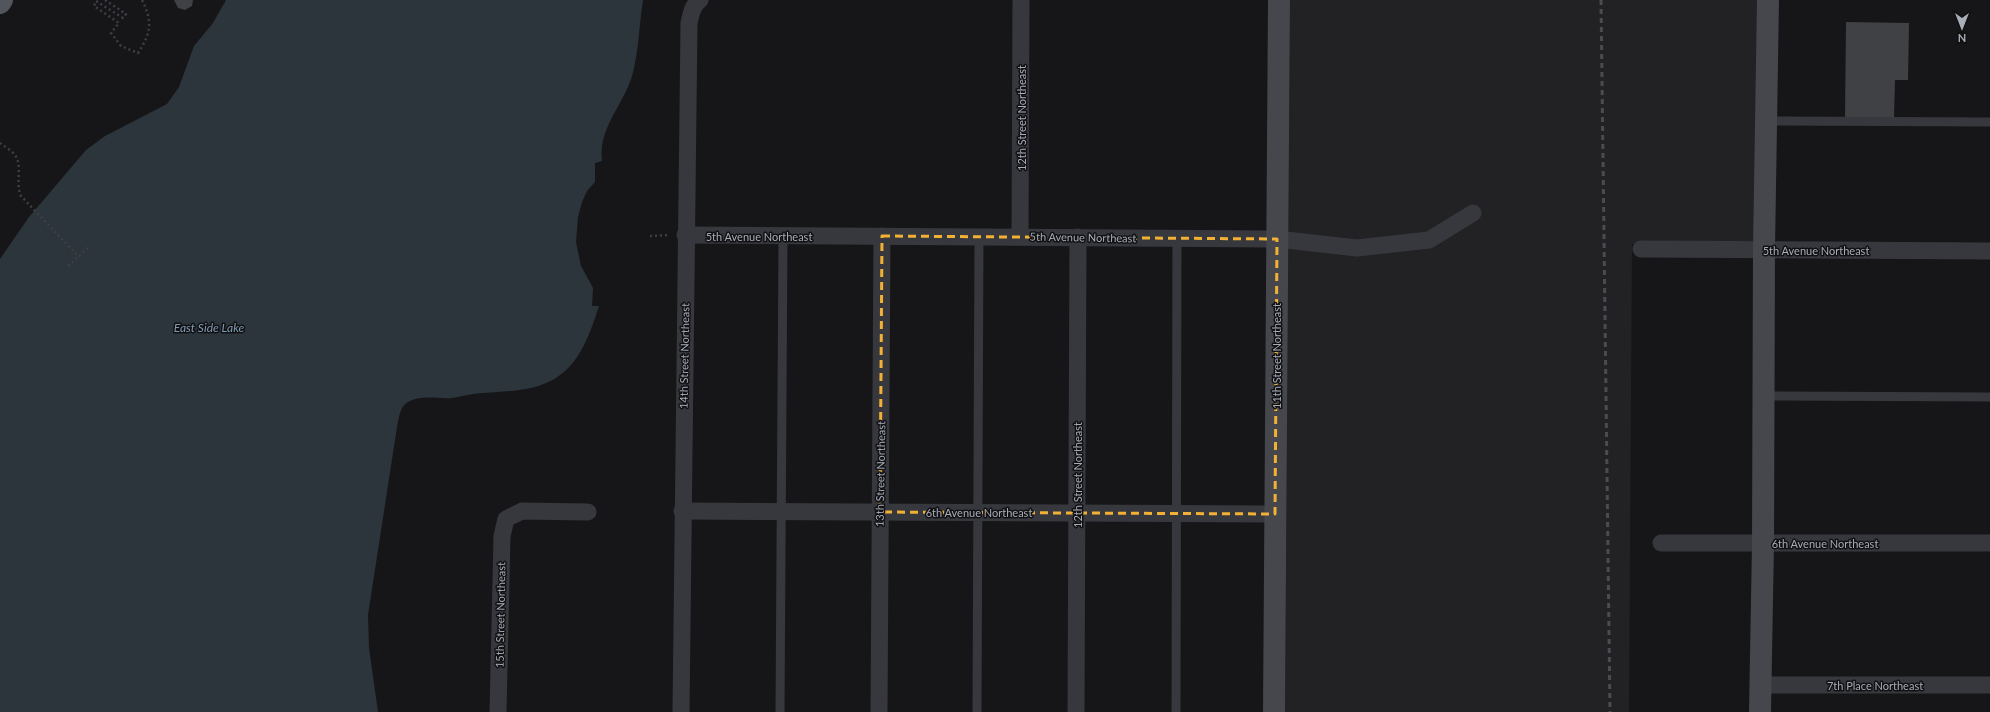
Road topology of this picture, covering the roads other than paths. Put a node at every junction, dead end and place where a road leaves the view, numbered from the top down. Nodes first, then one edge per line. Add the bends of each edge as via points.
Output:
1 (2, 0) edge
2 (1021, 0) edge
3 (1279, 0) edge
4 (1768, 0) edge
5 (699, 1) edge
6 (0, 2) edge
7 (1767, 121) junction
8 (1990, 122) edge
9 (1474, 213) dead end
10 (685, 235) junction
11 (783, 236) junction
12 (882, 236) junction
13 (979, 236) junction
14 (1020, 236) junction
15 (1078, 237) junction
16 (1177, 238) junction
17 (1277, 239) junction
18 (1641, 249) dead end
19 (1764, 249) junction
20 (1990, 251) edge
21 (1764, 396) junction
22 (1990, 397) edge
23 (682, 511) junction
24 (588, 512) dead end
25 (781, 512) junction
26 (880, 512) junction
27 (979, 512) junction
28 (1077, 513) junction
29 (1178, 514) junction
30 (1275, 514) junction
31 (1661, 543) dead end
32 (1763, 543) junction
33 (1990, 543) edge
34 (1760, 685) junction
35 (1990, 685) edge
36 (498, 712) edge
37 (681, 712) edge
38 (780, 712) edge
39 (878, 712) edge
40 (977, 712) edge
41 (1076, 712) edge
42 (1176, 712) edge
43 (1274, 712) edge
44 (1760, 712) edge

1 - 6 main road
2 - 14 street, 12th Street Northeast
3 - 17 street, 11th Street Northeast
4 - 7 street
5 - 10 street, 14th Street Northeast via 692,10 689,23
7 - 8 lane
7 - 19 street
9 - 17 street, 5th Avenue Northeast via 1429,240 1357,248
10 - 11 street, 5th Avenue Northeast
10 - 23 street, 14th Street Northeast
11 - 12 street, 5th Avenue Northeast
11 - 25 lane
12 - 13 street, 5th Avenue Northeast
12 - 26 street, 13th Street Northeast
13 - 14 street, 5th Avenue Northeast
13 - 27 lane
14 - 15 street, 5th Avenue Northeast
15 - 16 street, 5th Avenue Northeast
15 - 28 street, 12th Street Northeast
16 - 17 street, 5th Avenue Northeast
16 - 29 lane
17 - 30 street, 11th Street Northeast
18 - 19 street, 5th Avenue Northeast
19 - 20 street, 5th Avenue Northeast
19 - 21 street
21 - 22 lane
21 - 32 street
23 - 25 street, 6th Avenue Northeast
23 - 37 street, 14th Street Northeast
24 - 36 street, 15th Street Northeast via 522,511 506,519 502,536
25 - 26 street, 6th Avenue Northeast
25 - 38 lane
26 - 27 street, 6th Avenue Northeast
26 - 39 street, 13th Street Northeast
27 - 28 street, 6th Avenue Northeast
27 - 40 lane
28 - 29 street, 6th Avenue Northeast
28 - 41 street, 12th Street Northeast
29 - 30 street, 6th Avenue Northeast
29 - 42 lane
30 - 43 street, 11th Street Northeast
31 - 32 street, 6th Avenue Northeast
32 - 33 street, 6th Avenue Northeast
32 - 34 street
34 - 35 street, 7th Place Northeast
34 - 44 street

